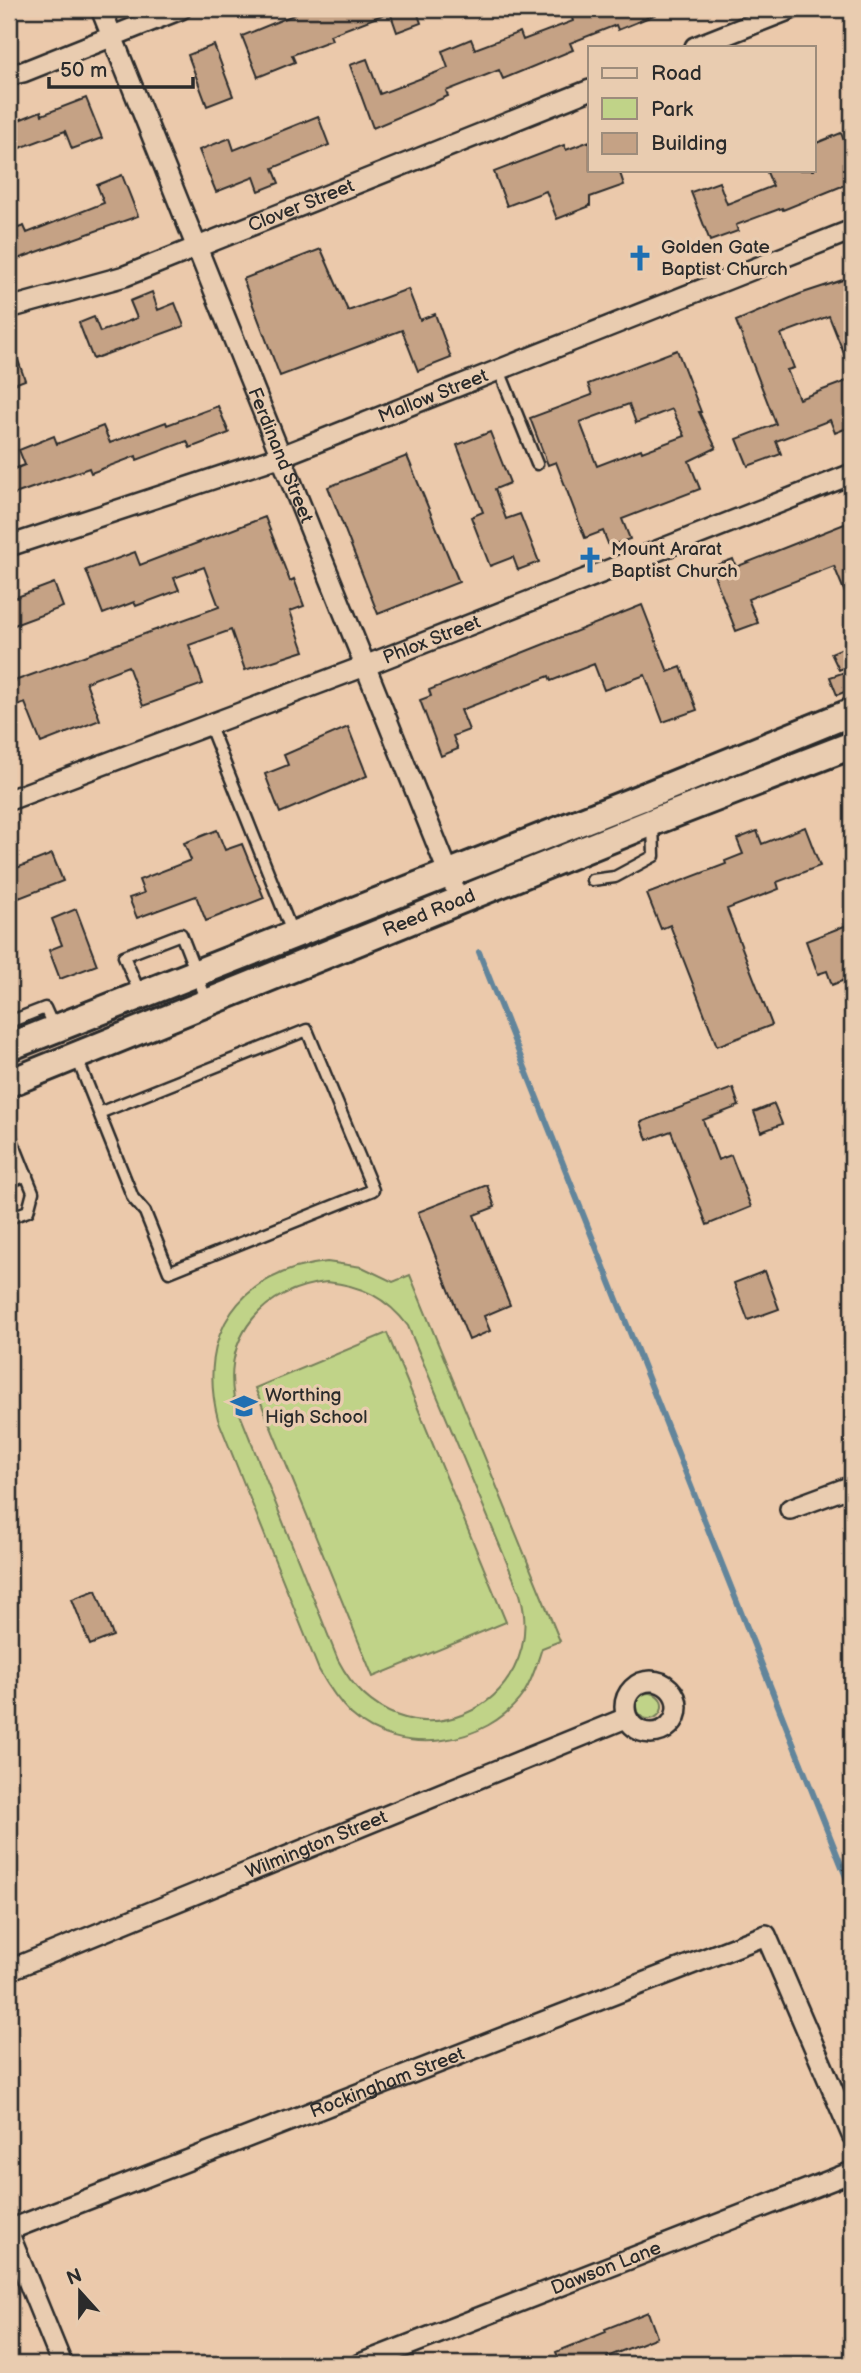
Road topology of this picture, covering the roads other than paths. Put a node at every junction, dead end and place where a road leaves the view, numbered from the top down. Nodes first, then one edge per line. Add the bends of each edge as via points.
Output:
1 (100, 9) edge
2 (181, 9) edge
3 (791, 9) edge
4 (112, 37) junction
5 (698, 46) edge
6 (9, 75) edge
7 (588, 91) edge
8 (852, 230) edge
9 (195, 248) junction
10 (9, 308) edge
11 (499, 370) junction
12 (279, 457) junction
13 (537, 464) dead end
14 (852, 474) edge
15 (9, 546) edge
16 (365, 666) junction
17 (852, 712) edge
18 (209, 724) junction
19 (852, 745) edge
20 (643, 797) junction
21 (9, 800) edge
22 (653, 822) junction
23 (448, 874) junction
24 (592, 880) dead end
25 (460, 902) junction
26 (293, 935) junction
27 (196, 973) junction
28 (140, 995) junction
29 (209, 1004) junction
30 (9, 1022) edge
31 (54, 1029) junction
32 (9, 1047) edge
33 (76, 1057) junction
34 (9, 1083) edge
35 (99, 1112) junction
36 (9, 1133) edge
37 (27, 1175) junction
38 (9, 1182) edge
39 (9, 1218) edge
40 (852, 1486) edge
41 (790, 1509) dead end
42 (626, 1718) dead end
43 (9, 1970) edge
44 (852, 2135) edge
45 (852, 2172) edge
46 (9, 2232) edge
47 (62, 2364) edge
48 (360, 2364) edge

1 - 4 street, Ferdinand Street
2 - 4 street
3 - 5 street
4 - 6 street
4 - 9 street, Ferdinand Street
7 - 9 street, Clover Street
8 - 11 street, Mallow Street
9 - 10 street, Clover Street via 125,276
9 - 12 street, Ferdinand Street
11 - 12 street, Mallow Street
11 - 13 lane
12 - 15 street, Mallow Street
12 - 16 street, Ferdinand Street
14 - 16 street, Phlox Street
16 - 18 street, Phlox Street
16 - 23 street, Ferdinand Street
17 - 20 street, Reed Road
18 - 21 street, Phlox Street
18 - 26 lane
19 - 22 street, Reed Road
20 - 22 street
20 - 23 street, Reed Road
22 - 24 lane via 654,856 615,877
22 - 25 street, Reed Road
23 - 25 street, Ferdinand Street
23 - 26 street, Reed Road
25 - 29 street, Reed Road
26 - 27 street, Reed Road
27 - 28 street, Reed Road
27 - 28 lane via 181,934 124,956
27 - 29 lane
28 - 31 street, Reed Road
29 - 33 street, Reed Road
30 - 31 lane via 45,1008
31 - 32 street, Reed Road
33 - 34 street, Reed Road
33 - 35 lane
35 - 35 lane via 307,1030 373,1190 169,1272
36 - 37 lane
37 - 38 lane
37 - 39 lane via 33,1192 28,1210
40 - 41 street
42 - 43 street, Wilmington Street
44 - 46 street, Rockingham Street via 766,1935
45 - 48 street, Dawson Lane
46 - 47 street

